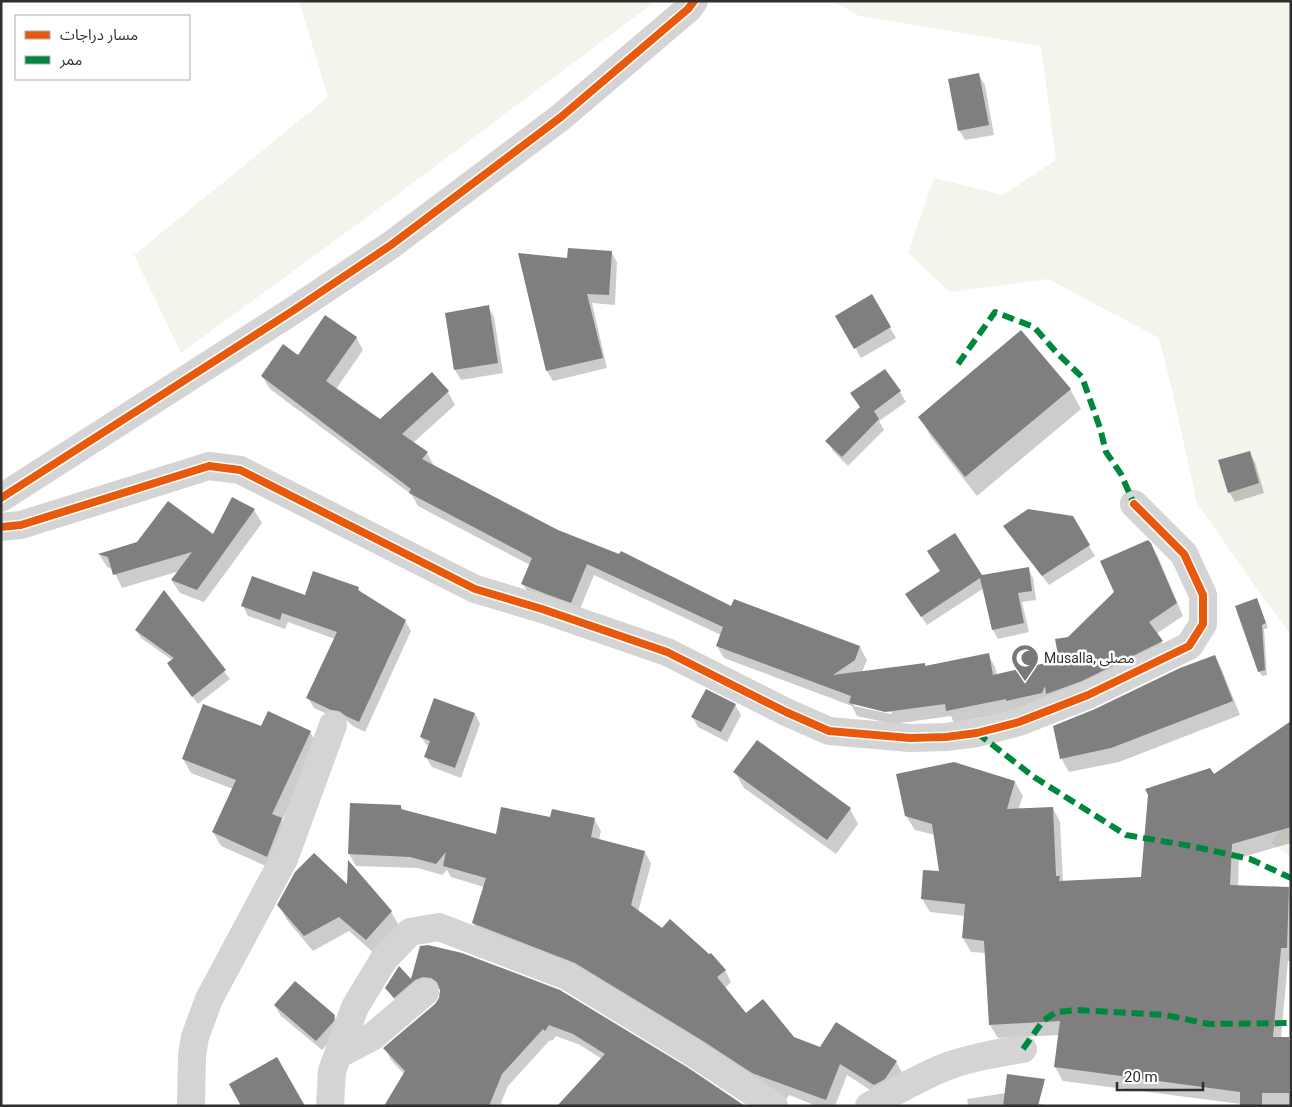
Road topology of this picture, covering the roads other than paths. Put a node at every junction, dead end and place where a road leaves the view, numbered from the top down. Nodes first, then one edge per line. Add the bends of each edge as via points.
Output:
1 (694, 1) edge
2 (1, 498) edge
3 (1134, 504) dead end
4 (1, 528) edge
5 (333, 725) dead end
6 (424, 992) dead end
7 (1023, 1049) dead end
8 (338, 1055) junction
9 (191, 1106) edge
10 (330, 1106) edge
11 (774, 1106) edge
12 (869, 1106) edge

1 - 2 street via 560,117 391,245
3 - 4 street via 1184,554 1203,595 1203,624 1189,646 1088,695 1019,722 976,733 910,738 829,731 667,652 475,589 240,470 210,466 22,525
5 - 9 street via 284,860 209,999 192,1055
6 - 8 street via 372,1037
7 - 12 street via 948,1066
8 - 10 street via 332,1071
8 - 11 street via 354,1007 384,959 410,932 438,928 567,976

